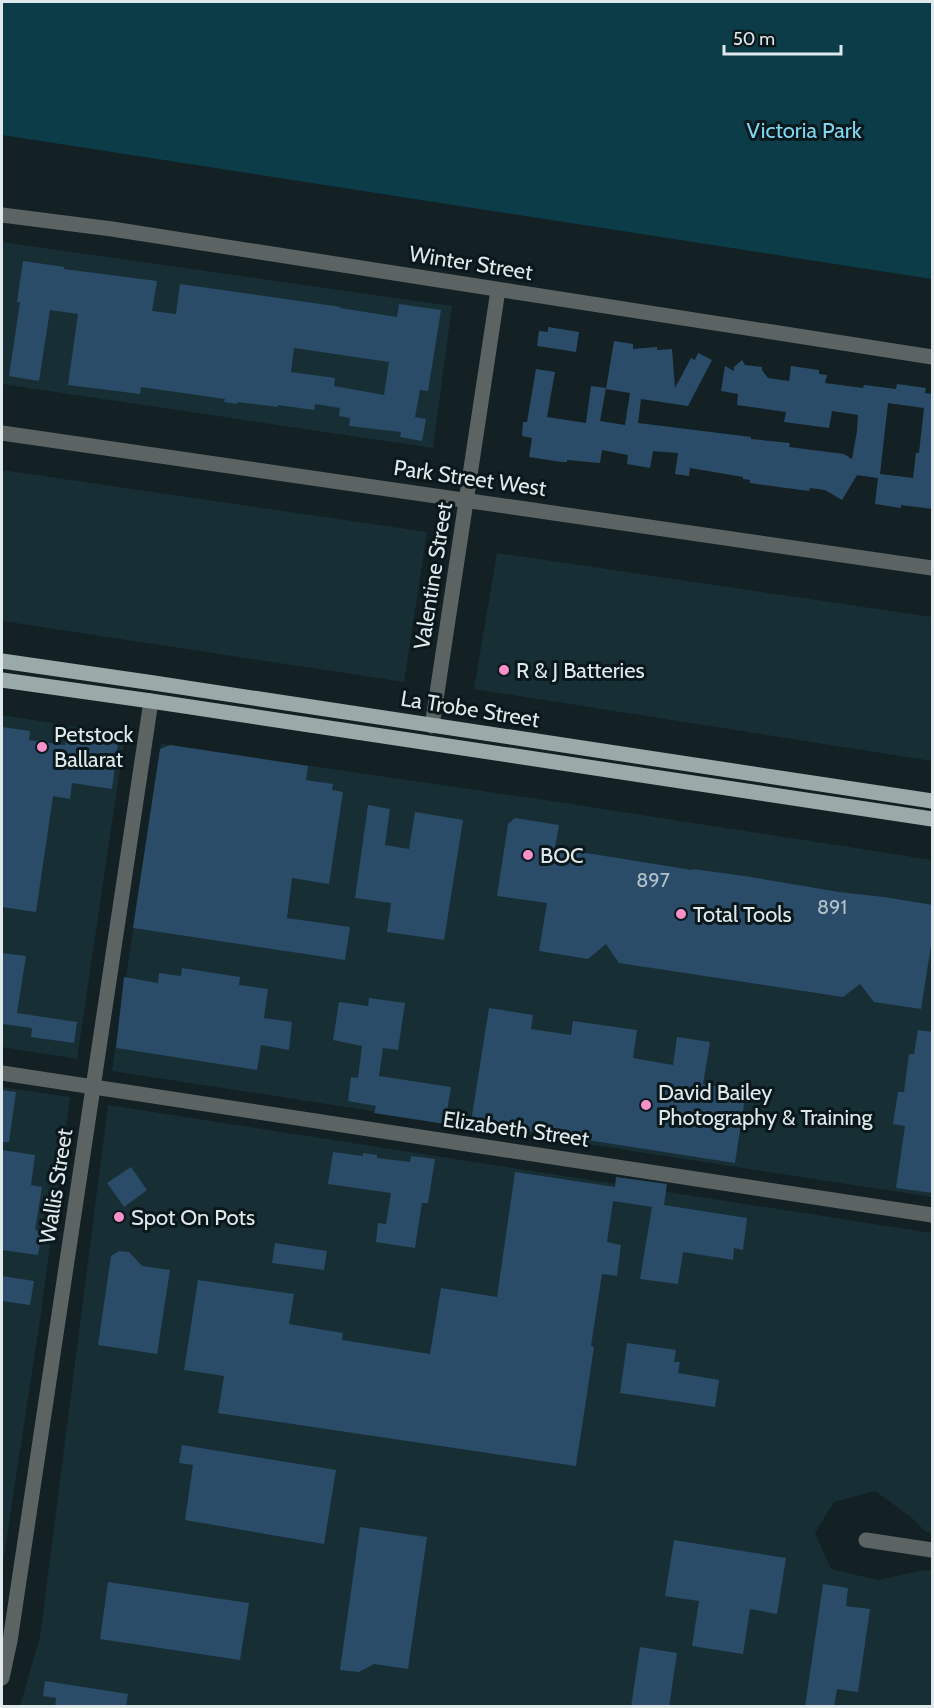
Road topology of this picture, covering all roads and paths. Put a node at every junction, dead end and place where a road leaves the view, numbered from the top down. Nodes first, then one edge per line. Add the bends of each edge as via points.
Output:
1 (2, 215) edge
2 (498, 290) junction
3 (933, 357) edge
4 (2, 434) edge
5 (467, 500) junction
6 (933, 568) edge
7 (2, 661) edge
8 (2, 680) edge
9 (154, 683) junction
10 (152, 701) junction
11 (432, 726) junction
12 (430, 744) junction
13 (933, 801) edge
14 (933, 819) edge
15 (2, 1072) edge
16 (93, 1087) junction
17 (933, 1215) edge
18 (866, 1540) dead end
19 (933, 1550) edge
20 (2, 1678) edge

1 - 2 street, Winter Street
2 - 3 street, Winter Street
2 - 5 street, Valentine Street
4 - 5 street, Park Street West
5 - 6 street, Park Street West
5 - 11 street, Valentine Street
7 - 9 main road, La Trobe Street
8 - 10 main road, La Trobe Street
9 - 10 main road
9 - 11 main road, La Trobe Street
10 - 12 main road, La Trobe Street
10 - 16 street, Wallis Street
11 - 12 main road
11 - 13 main road, La Trobe Street
12 - 14 main road, La Trobe Street
15 - 16 street, Elizabeth Street
16 - 17 street, Elizabeth Street
16 - 20 street, Wallis Street
18 - 19 street

